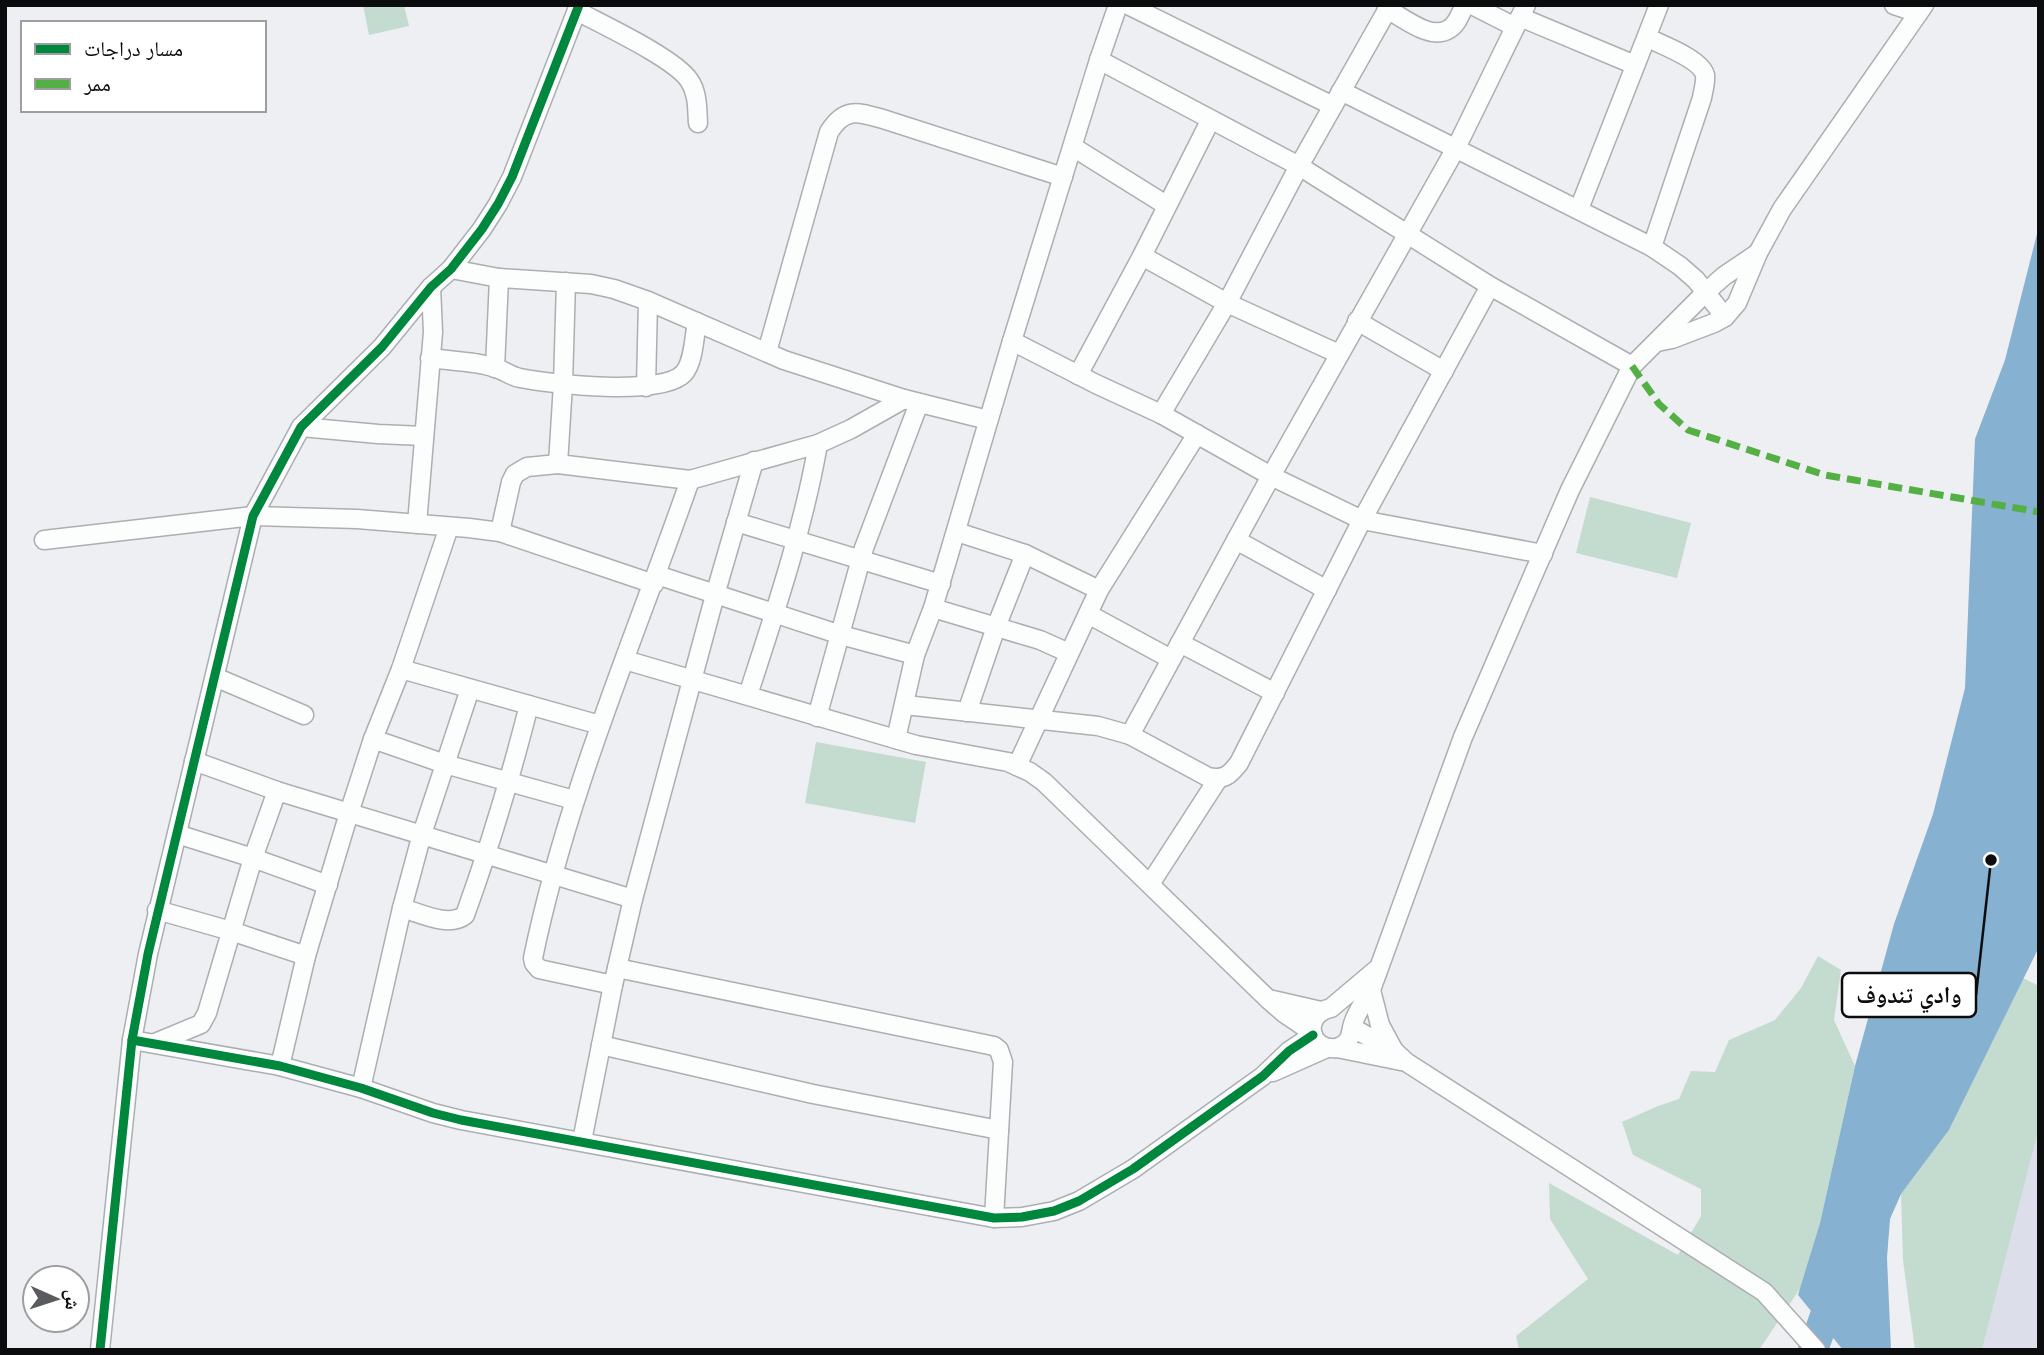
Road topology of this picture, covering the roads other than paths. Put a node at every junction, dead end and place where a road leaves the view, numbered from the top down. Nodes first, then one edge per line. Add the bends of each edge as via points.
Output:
1 (1118, 5) edge
2 (1128, 5) edge
3 (1465, 5) edge
4 (1472, 5) edge
5 (1660, 5) edge
6 (1894, 5) edge
7 (1389, 7) edge
8 (578, 8) edge
9 (1921, 9) edge
10 (1521, 16) edge
11 (1647, 38) junction
12 (1098, 60) junction
13 (1635, 65) junction
14 (1337, 99) junction
15 (1210, 121) junction
16 (698, 122) dead end
17 (1073, 147) junction
18 (1456, 148) junction
19 (1299, 166) junction
20 (1063, 177) junction
21 (1166, 205) junction
22 (1579, 209) junction
23 (1408, 234) junction
24 (1653, 247) junction
25 (1758, 253) junction
26 (1142, 256) junction
27 (451, 269) junction
28 (499, 278) junction
29 (566, 282) junction
30 (1490, 286) junction
31 (431, 287) junction
32 (1706, 292) junction
33 (648, 301) junction
34 (1227, 303) junction
35 (1725, 317) junction
36 (1357, 321) junction
37 (697, 322) junction
38 (1012, 341) junction
39 (1657, 342) junction
40 (767, 352) junction
41 (1339, 354) junction
42 (430, 358) junction
43 (1632, 366) junction
44 (495, 368) junction
45 (1444, 371) junction
46 (1078, 375) junction
47 (563, 384) junction
48 (646, 387) junction
49 (911, 401) junction
50 (1161, 414) junction
51 (988, 420) junction
52 (301, 427) junction
53 (1197, 434) junction
54 (424, 436) junction
55 (818, 444) junction
56 (754, 461) junction
57 (558, 464) junction
58 (1271, 476) junction
59 (690, 480) junction
60 (253, 516) junction
61 (1362, 520) junction
62 (736, 522) junction
63 (417, 524) junction
64 (449, 527) junction
65 (957, 532) junction
66 (500, 533) junction
67 (44, 540) dead end
68 (1237, 540) junction
69 (797, 542) junction
70 (1025, 554) junction
71 (1543, 554) junction
72 (860, 561) junction
73 (655, 580) junction
74 (941, 584) junction
75 (1100, 590) junction
76 (1327, 590) junction
77 (715, 595) junction
78 (933, 608) junction
79 (775, 612) junction
80 (1088, 614) junction
81 (996, 627) junction
82 (841, 635) junction
83 (1180, 643) junction
84 (1069, 653) junction
85 (915, 654) junction
86 (1171, 659) junction
87 (625, 660) junction
88 (401, 669) junction
89 (215, 677) junction
90 (692, 680) junction
91 (470, 689) junction
92 (1275, 693) junction
93 (748, 695) junction
94 (529, 705) junction
95 (905, 705) junction
96 (967, 712) junction
97 (304, 715) dead end
98 (817, 717) junction
99 (1038, 720) junction
100 (600, 725) junction
101 (1130, 735) junction
102 (373, 739) junction
103 (897, 739) junction
104 (194, 761) junction
105 (445, 764) junction
106 (1017, 766) junction
107 (1218, 779) junction
108 (509, 783) junction
109 (277, 791) junction
110 (574, 800) junction
111 (349, 813) junction
112 (177, 834) junction
113 (422, 834) junction
114 (487, 855) junction
115 (253, 858) junction
116 (553, 875) junction
117 (1150, 884) junction
118 (328, 885) junction
119 (633, 899) junction
120 (402, 908) junction
121 (157, 911) junction
122 (231, 931) junction
123 (306, 956) junction
124 (1379, 968) junction
125 (615, 977) junction
126 (1371, 990) junction
127 (1269, 1000) junction
128 (1326, 1009) junction
129 (1352, 1026) junction
130 (1312, 1033) junction
131 (132, 1040) junction
132 (155, 1043) junction
133 (601, 1045) junction
134 (1332, 1048) junction
135 (1400, 1057) junction
136 (280, 1066) junction
137 (1263, 1076) junction
138 (361, 1088) junction
139 (999, 1130) junction
140 (582, 1142) junction
141 (994, 1218) junction
142 (100, 1350) edge
143 (1816, 1350) edge

1 - 12 street
2 - 14 street
3 - 7 street via 1453,26 1430,33
4 - 10 street
5 - 11 street
6 - 9 street
7 - 14 street
8 - 16 street via 677,66 696,96
8 - 27 street via 512,177
9 - 25 street via 1782,209
10 - 13 street
10 - 18 street
11 - 13 street
11 - 24 street via 1688,58 1705,73
12 - 15 street
12 - 17 street
13 - 22 street
14 - 18 street
14 - 19 street
15 - 19 street
15 - 21 street
17 - 20 street
17 - 21 street
18 - 22 street
18 - 23 street
19 - 23 street
19 - 34 street
20 - 38 street
20 - 40 street via 886,121 847,114 829,132
21 - 26 street
22 - 24 street
23 - 30 street
23 - 36 street
24 - 32 street
25 - 32 street
25 - 35 street via 1737,303
26 - 34 street
26 - 46 street
27 - 28 street
27 - 31 street
28 - 29 street
28 - 44 street
29 - 33 street via 614,289
29 - 47 street
30 - 43 street
30 - 45 street
31 - 42 street
31 - 52 street via 382,347
32 - 35 street
32 - 39 street
33 - 37 street
33 - 48 street
34 - 41 street
34 - 50 street
35 - 39 street
36 - 41 street
36 - 45 street
37 - 40 street
37 - 48 street via 685,372 669,383
38 - 46 street
38 - 51 street
39 - 43 street
40 - 49 street
41 - 58 street
42 - 44 street
42 - 54 street
43 - 71 street
44 - 47 street via 523,379
45 - 61 street
46 - 50 street
47 - 48 street
47 - 57 street
49 - 51 street
49 - 55 street
49 - 72 street
50 - 53 street
51 - 65 street
52 - 54 street
52 - 60 street
53 - 58 street
53 - 75 street
54 - 63 street
55 - 56 street
55 - 69 street
56 - 59 street
56 - 62 street
57 - 59 street
57 - 66 street via 527,467 515,474
58 - 61 street
58 - 68 street
59 - 73 street
60 - 63 street
60 - 67 street
60 - 89 street
61 - 71 street
61 - 76 street
62 - 69 street
62 - 77 street
63 - 64 street
64 - 66 street
64 - 88 street
65 - 70 street
65 - 74 street
66 - 73 street
68 - 76 street
68 - 83 street
69 - 72 street
69 - 79 street
70 - 75 street
70 - 81 street
71 - 124 street via 1463,737
72 - 74 street
72 - 82 street
73 - 77 street
73 - 87 street
74 - 78 street
75 - 80 street
76 - 92 street
77 - 79 street
77 - 90 street
78 - 81 street
78 - 85 street
79 - 82 street
79 - 93 street
80 - 84 street
80 - 86 street
81 - 84 street
81 - 96 street
82 - 85 street
82 - 98 street
83 - 86 street
83 - 92 street
84 - 99 street
85 - 95 street
86 - 101 street
87 - 90 street
87 - 100 street
88 - 91 street
88 - 102 street
89 - 97 street
89 - 104 street
90 - 93 street
90 - 119 street
91 - 94 street
91 - 105 street
92 - 107 street via 1239,763 1232,773
93 - 98 street
94 - 100 street
94 - 108 street
95 - 96 street
95 - 103 street
96 - 99 street
98 - 103 street
99 - 101 street via 1098,726
99 - 106 street
100 - 110 street
101 - 107 street
102 - 105 street
102 - 111 street
103 - 106 street
104 - 109 street
104 - 112 street
105 - 108 street
105 - 113 street
106 - 117 street via 1044,782
107 - 117 street
108 - 110 street
108 - 114 street
109 - 111 street
109 - 115 street
110 - 116 street
111 - 113 street
111 - 118 street
112 - 115 street
112 - 121 street
113 - 114 street
113 - 120 street
114 - 116 street
114 - 120 street via 465,915 459,920
115 - 118 street
115 - 122 street
116 - 119 street
116 - 125 street via 534,964 539,969
117 - 127 street
118 - 123 street
119 - 125 street
120 - 138 street
121 - 122 street
121 - 131 street
122 - 123 street
122 - 132 street via 201,1024
123 - 136 street
124 - 126 street
124 - 128 street
125 - 133 street
125 - 139 street via 994,1046 1003,1062
126 - 129 street
126 - 135 street via 1380,1025
127 - 128 street
127 - 130 street
128 - 129 street via 1347,1013
128 - 130 street via 1313,1020
129 - 134 street via 1346,1043
129 - 135 street
130 - 134 street via 1318,1043
130 - 137 street
131 - 132 street
131 - 142 street
132 - 136 street
133 - 139 street via 813,1094
133 - 140 street
134 - 135 street
134 - 137 street
135 - 143 street via 1764,1292
136 - 138 street
137 - 141 street via 1133,1169 1079,1201 1054,1211
138 - 140 street via 433,1113
139 - 141 street
140 - 141 street

